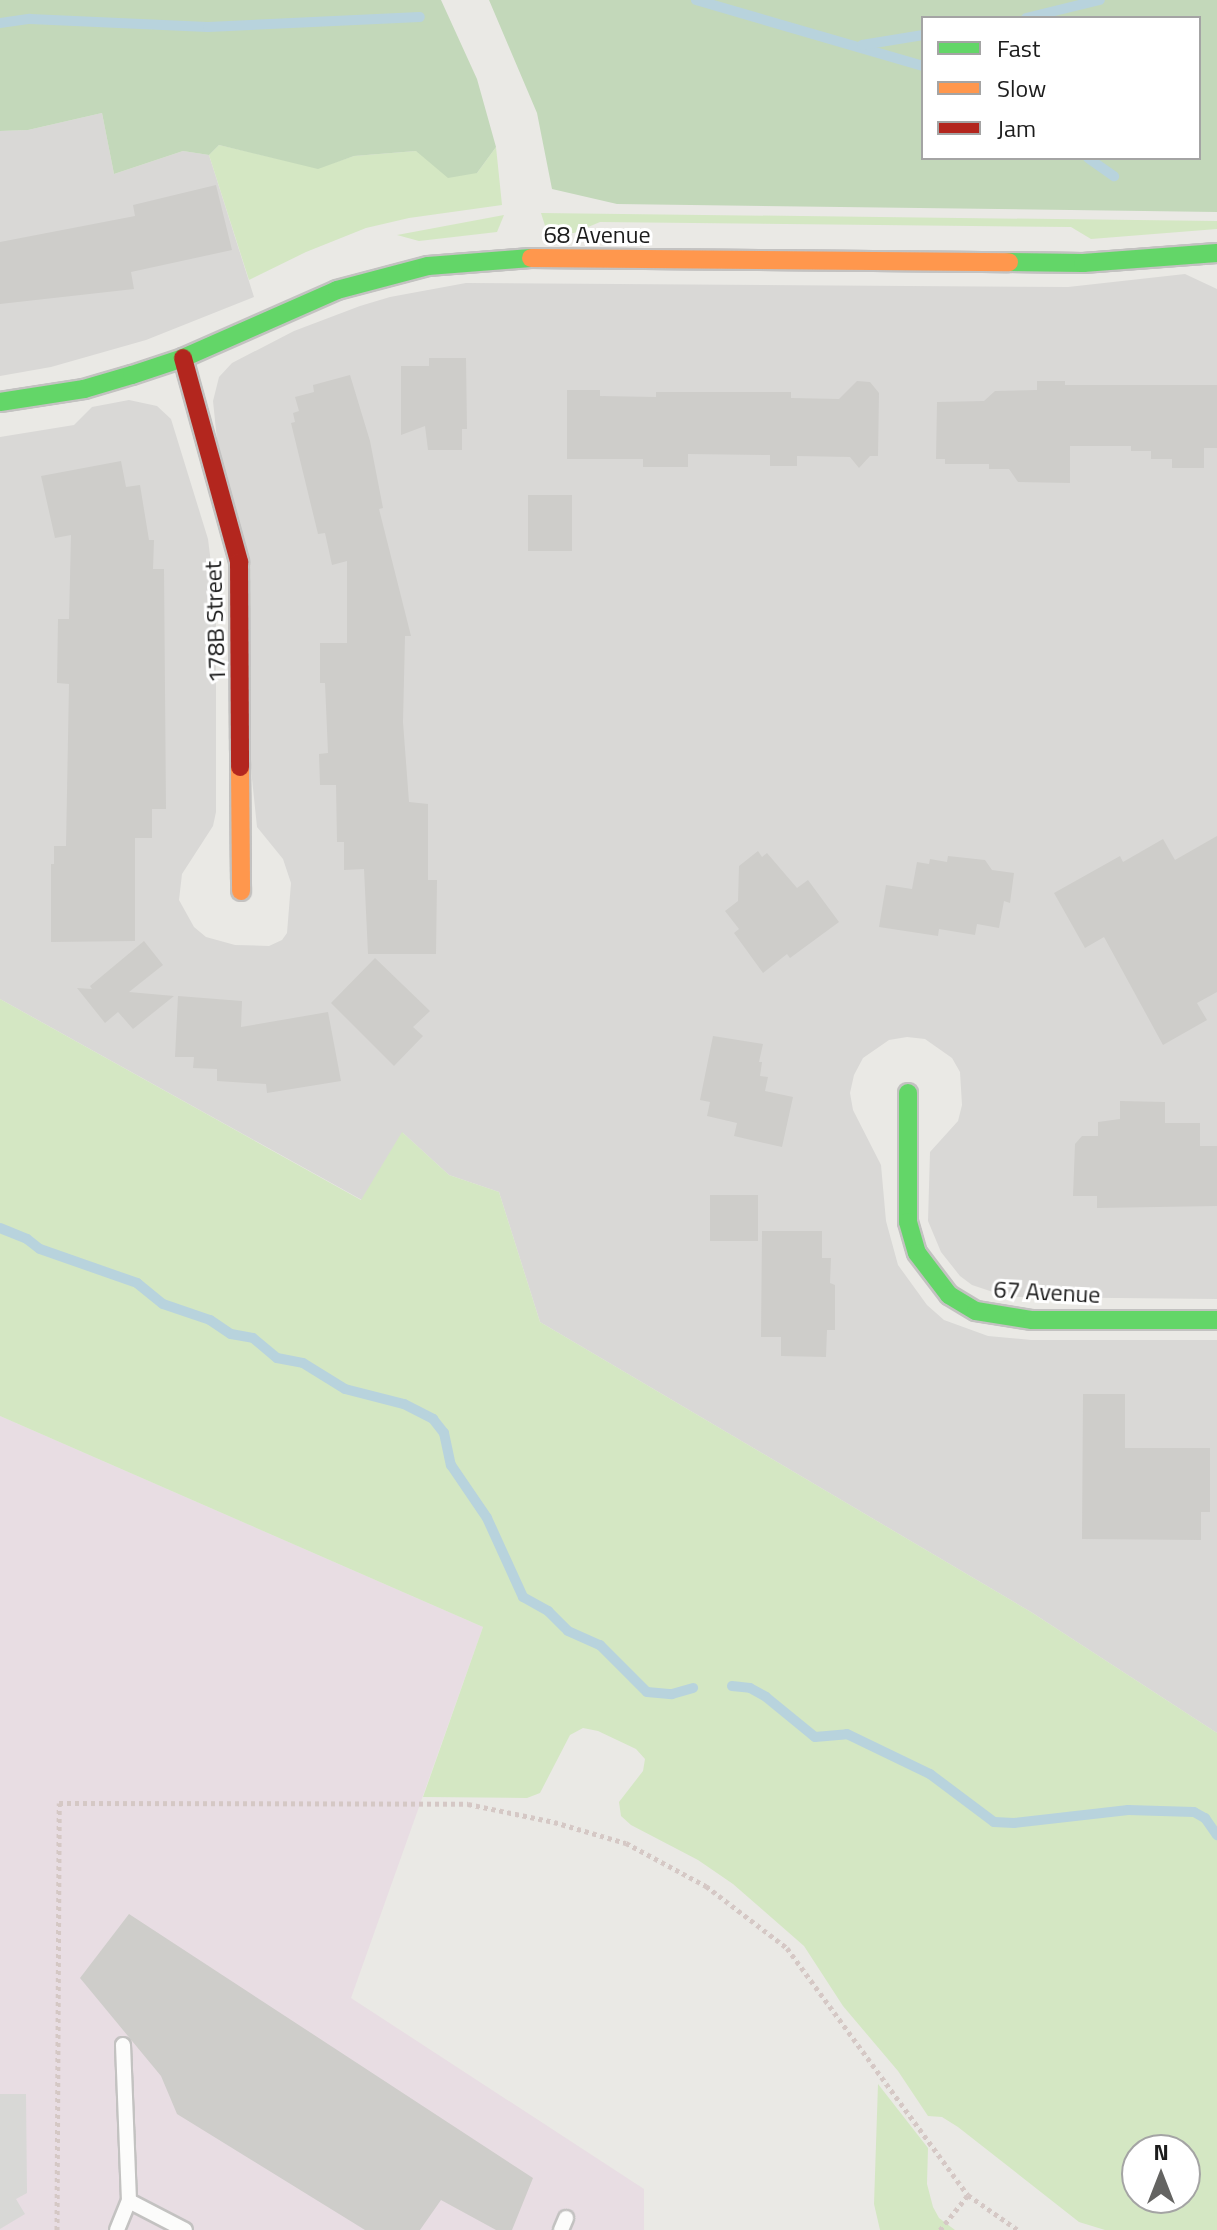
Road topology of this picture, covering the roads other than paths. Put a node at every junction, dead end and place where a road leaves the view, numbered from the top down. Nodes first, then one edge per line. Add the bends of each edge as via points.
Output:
1 (1217, 253) edge
2 (183, 358) junction
3 (0, 402) edge
4 (241, 891) dead end
5 (908, 1093) dead end
6 (1217, 1320) edge
7 (123, 2045) dead end
8 (129, 2201) junction
9 (117, 2230) edge
10 (185, 2230) edge

1 - 2 street, 68 Avenue via 1083,263 479,260 428,266 337,290
2 - 3 street, 68 Avenue via 84,389
2 - 4 street, 178B Street via 239,562
5 - 6 street, 67 Avenue via 908,1222 917,1253 949,1295 976,1311 1032,1320
7 - 8 lane
8 - 9 lane
8 - 10 lane

